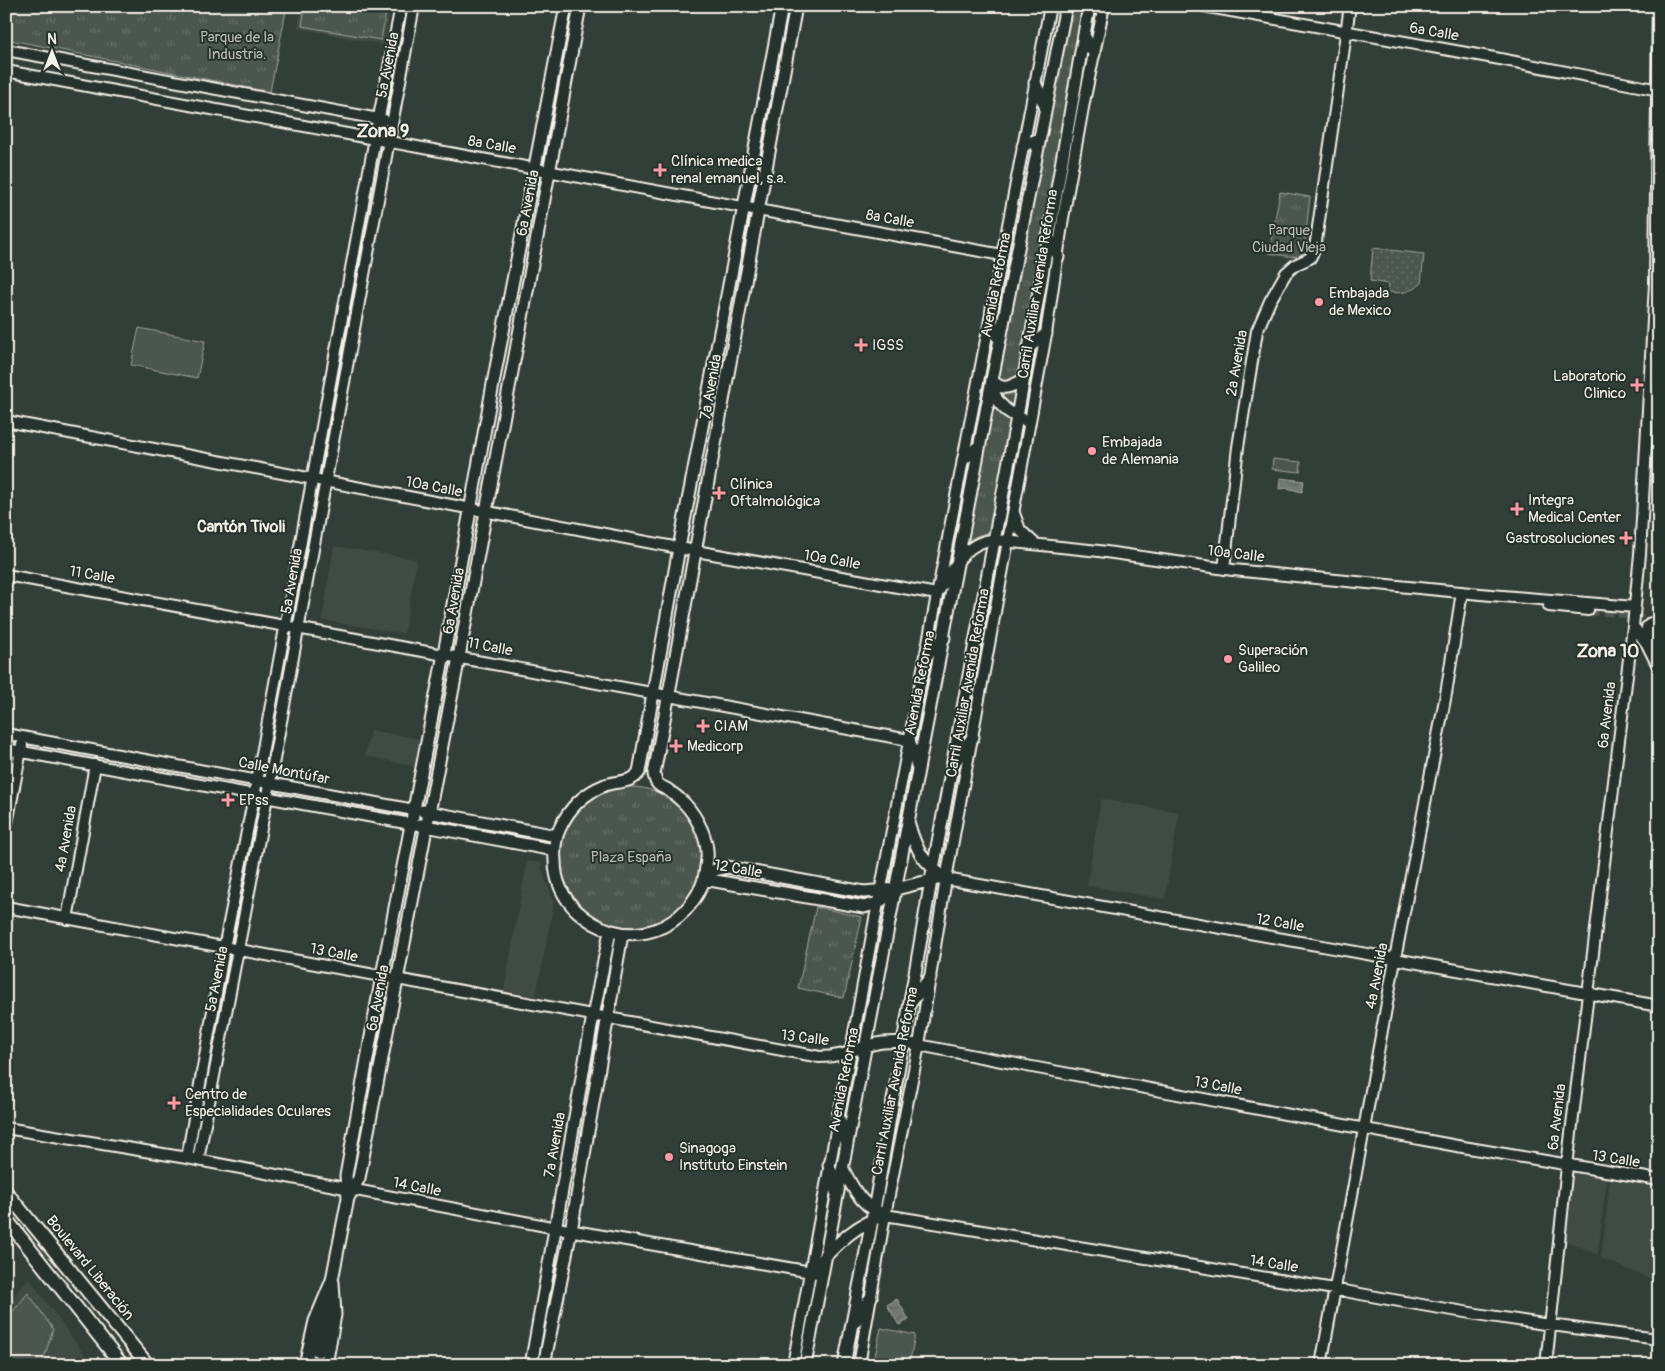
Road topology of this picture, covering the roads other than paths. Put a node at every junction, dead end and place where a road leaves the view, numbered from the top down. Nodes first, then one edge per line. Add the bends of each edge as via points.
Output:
1 (400, 6) edge
2 (414, 6) edge
3 (566, 6) edge
4 (580, 6) edge
5 (782, 6) edge
6 (796, 6) edge
7 (1050, 6) edge
8 (1066, 6) edge
9 (1089, 6) edge
10 (1104, 6) edge
11 (1204, 6) edge
12 (1350, 6) edge
13 (1658, 6) edge
14 (1347, 32) junction
15 (1084, 35) junction
16 (6, 50) edge
17 (1094, 54) junction
18 (6, 71) edge
19 (1035, 83) junction
20 (1658, 89) edge
21 (1045, 106) junction
22 (378, 119) junction
23 (393, 121) junction
24 (1039, 138) junction
25 (374, 139) junction
26 (389, 142) junction
27 (1023, 146) junction
28 (536, 168) junction
29 (550, 171) junction
30 (744, 208) junction
31 (759, 210) junction
32 (1048, 236) junction
33 (1002, 254) junction
34 (1058, 257) junction
35 (992, 308) junction
36 (341, 324) junction
37 (355, 326) junction
38 (1046, 334) junction
39 (1000, 340) junction
40 (1028, 348) junction
41 (992, 380) junction
42 (1023, 380) junction
43 (1017, 417) junction
44 (6, 421) edge
45 (1029, 422) junction
46 (980, 445) junction
47 (963, 460) junction
48 (312, 479) junction
49 (326, 482) junction
50 (470, 509) junction
51 (1013, 510) junction
52 (486, 512) junction
53 (994, 540) junction
54 (1008, 541) junction
55 (1035, 544) junction
56 (679, 548) junction
57 (696, 551) junction
58 (958, 561) junction
59 (1224, 568) junction
60 (6, 575) edge
61 (1462, 592) junction
62 (937, 594) junction
63 (1492, 595) junction
64 (1635, 607) junction
65 (1588, 610) tunnel mouth
66 (1659, 623) edge
67 (286, 625) junction
68 (1633, 626) junction
69 (299, 628) junction
70 (1649, 628) tunnel mouth
71 (944, 638) junction
72 (1647, 644) junction
73 (1659, 644) edge
74 (444, 654) junction
75 (459, 657) junction
76 (925, 657) junction
77 (1659, 668) edge
78 (654, 693) junction
79 (668, 695) junction
80 (6, 734) edge
81 (23, 737) junction
82 (974, 737) junction
83 (909, 740) junction
84 (6, 748) edge
85 (21, 751) junction
86 (952, 764) junction
87 (95, 765) junction
88 (919, 772) junction
89 (257, 781) junction
90 (270, 784) junction
91 (254, 795) junction
92 (268, 797) junction
93 (414, 810) junction
94 (429, 812) junction
95 (411, 824) junction
96 (908, 824) junction
97 (426, 826) junction
98 (6, 828) edge
99 (557, 836) junction
100 (554, 850) junction
101 (932, 875) junction
102 (704, 878) junction
103 (946, 879) junction
104 (896, 889) junction
105 (881, 890) junction
106 (878, 903) junction
107 (6, 907) edge
108 (891, 918) junction
109 (68, 919) junction
110 (616, 933) junction
111 (224, 948) junction
112 (238, 951) junction
113 (1395, 959) junction
114 (382, 977) junction
115 (930, 978) junction
116 (396, 980) junction
117 (1588, 994) junction
118 (910, 1003) junction
119 (1659, 1006) edge
120 (593, 1016) junction
121 (606, 1018) junction
122 (903, 1042) junction
123 (919, 1044) junction
124 (866, 1046) junction
125 (850, 1053) junction
126 (838, 1115) junction
127 (6, 1128) edge
128 (1364, 1129) junction
129 (847, 1148) junction
130 (192, 1159) junction
131 (830, 1165) junction
132 (1567, 1166) junction
133 (843, 1169) junction
134 (1659, 1180) edge
135 (6, 1192) edge
136 (352, 1194) junction
137 (837, 1196) junction
138 (873, 1214) junction
139 (885, 1215) junction
140 (6, 1219) edge
141 (556, 1228) junction
142 (570, 1231) junction
143 (6, 1232) edge
144 (20, 1234) junction
145 (826, 1256) junction
146 (810, 1272) junction
147 (823, 1274) junction
148 (332, 1280) junction
149 (1334, 1289) junction
150 (871, 1297) junction
151 (1550, 1326) junction
152 (851, 1327) junction
153 (1659, 1339) edge
154 (318, 1351) tunnel mouth
155 (808, 1351) junction
156 (122, 1365) edge
157 (148, 1365) edge
158 (305, 1365) edge
159 (326, 1365) edge
160 (531, 1365) edge
161 (544, 1365) edge
162 (794, 1365) edge
163 (801, 1365) edge
164 (805, 1365) edge
165 (844, 1365) edge
166 (859, 1365) edge
167 (1321, 1365) edge
168 (1546, 1365) edge

1 - 22 street, 5a Avenida
2 - 23 street, 5a Avenida
3 - 28 main road, 6a Avenida
4 - 29 main road, 6a Avenida
5 - 30 main road, 7a Avenida
6 - 31 main road, 7a Avenida
7 - 19 street
8 - 21 main road, Avenida Reforma
9 - 15 main road
10 - 17 street, Carril Auxiliar Avenida Reforma
11 - 14 street, 6a Calle
12 - 14 street, 2a Avenida
13 - 20 street, 6a Avenida
14 - 20 street, 6a Calle
14 - 59 street, 2a Avenida via 1315,248 1310,258 1286,273 1257,330 1238,447
15 - 17 main road
15 - 32 main road
16 - 22 street
17 - 34 street, Carril Auxiliar Avenida Reforma
18 - 25 street, 8a Calle
19 - 21 main road
19 - 27 street
20 - 64 street, 6a Avenida via 1655,284
21 - 24 main road, Avenida Reforma
22 - 23 street
22 - 25 street, 5a Avenida
23 - 26 street, 5a Avenida
24 - 27 main road
24 - 39 main road, Avenida Reforma
25 - 26 street, 8a Calle
25 - 36 street, 5a Avenida
26 - 28 street, 8a Calle
26 - 37 street, 5a Avenida
27 - 33 street
28 - 29 street, 8a Calle
28 - 50 main road, 6a Avenida
29 - 30 street, 8a Calle
29 - 52 main road, 6a Avenida
30 - 31 street, 8a Calle
30 - 56 main road, 7a Avenida
31 - 33 street, 8a Calle
31 - 57 main road, 7a Avenida
32 - 34 main road
32 - 40 main road
33 - 35 street
34 - 38 street, Carril Auxiliar Avenida Reforma
35 - 39 main road via 990,324
35 - 47 street
36 - 37 street
36 - 48 street, 5a Avenida
37 - 49 street, 5a Avenida
38 - 40 main road
38 - 45 street, Carril Auxiliar Avenida Reforma
39 - 41 main road, Avenida Reforma
40 - 42 main road
41 - 42 main road via 1006,388
41 - 43 main road via 998,401
41 - 46 main road, Avenida Reforma
42 - 43 main road
43 - 45 main road
43 - 53 main road
44 - 48 street, 10a Calle
45 - 51 street, Carril Auxiliar Avenida Reforma
46 - 47 main road
46 - 58 main road, Avenida Reforma
47 - 62 street
48 - 49 street, 10a Calle
48 - 67 street, 5a Avenida
49 - 50 street, 10a Calle
49 - 69 street, 5a Avenida
50 - 52 street, 10a Calle
50 - 74 main road, 6a Avenida
51 - 54 street, Carril Auxiliar Avenida Reforma
51 - 55 street via 1020,530
52 - 56 street, 10a Calle
52 - 75 main road, 6a Avenida
53 - 54 street, 10a Calle
53 - 58 street, 10a Calle via 980,542
53 - 86 main road
54 - 55 street, 10a Calle
54 - 82 street, Carril Auxiliar Avenida Reforma
55 - 59 street, 10a Calle
56 - 57 street, 10a Calle
56 - 78 main road, 7a Avenida
57 - 62 street, 10a Calle
57 - 79 main road, 7a Avenida
58 - 62 street, 10a Calle
58 - 71 main road, Avenida Reforma
59 - 61 street, 10a Calle
60 - 67 street, 11 Calle
61 - 63 street, 10a Calle
61 - 113 street, 4a Avenida via 1446,694
62 - 76 street
63 - 64 street, 10a Calle
63 - 65 street via 1513,602
64 - 68 street, 6a Avenida
66 - 72 street via 1647,627
67 - 69 street, 11 Calle
67 - 89 street, 5a Avenida
68 - 72 street
68 - 117 street, 6a Avenida
69 - 74 street, 11 Calle
69 - 90 street, 5a Avenida
70 - 73 street
71 - 76 main road
71 - 88 main road, Avenida Reforma
72 - 77 street
74 - 75 street, 11 Calle
74 - 93 main road, 6a Avenida
75 - 78 street, 11 Calle
75 - 94 main road, 6a Avenida
76 - 83 street
78 - 79 street, 11 Calle
78 - 99 main road, 7a Avenida via 640,772 634,778 586,794 570,810
79 - 83 street, 11 Calle
79 - 102 main road, 7a Avenida via 654,774 658,784 687,806 699,824 706,850
80 - 81 street, Calle Montúfar
81 - 85 street
81 - 89 street, Calle Montúfar
82 - 86 main road
82 - 103 street, Carril Auxiliar Avenida Reforma
83 - 88 main road
83 - 105 street
84 - 85 street, Calle Montúfar
85 - 87 street, Calle Montúfar
85 - 98 street
86 - 101 main road
87 - 91 street, Calle Montúfar
87 - 109 street, 4a Avenida
88 - 96 main road, Avenida Reforma
89 - 90 street, Calle Montúfar
89 - 91 street, 5a Avenida
90 - 92 street, 5a Avenida
90 - 93 street, Calle Montúfar
91 - 92 street, Calle Montúfar
91 - 111 street, 5a Avenida
92 - 95 street, Calle Montúfar
92 - 112 street, 5a Avenida
93 - 94 main road, Calle Montúfar
93 - 95 main road, 6a Avenida
94 - 97 main road, 6a Avenida
94 - 99 main road, Calle Montúfar
95 - 97 main road, Calle Montúfar
95 - 114 main road, 6a Avenida
96 - 101 main road
96 - 104 main road, Avenida Reforma
97 - 100 main road, Calle Montúfar
97 - 116 main road, 6a Avenida
99 - 100 main road
100 - 110 main road via 560,889 571,906 586,919
101 - 103 main road
101 - 104 main road, 12 Calle
101 - 118 main road
102 - 105 main road, 12 Calle via 715,870 727,868 852,891
102 - 106 main road, 12 Calle via 864,907
102 - 110 main road via 692,902 679,917 662,928 642,933
103 - 113 street, 12 Calle
103 - 115 street, Carril Auxiliar Avenida Reforma
104 - 105 main road, 12 Calle
104 - 106 main road, 12 Calle
104 - 108 main road, Avenida Reforma
105 - 106 street
106 - 108 main road via 885,906
106 - 125 street
107 - 109 street, 13 Calle
108 - 124 main road, Avenida Reforma
109 - 111 street, 13 Calle
110 - 120 main road, 7a Avenida
110 - 121 main road, 7a Avenida
111 - 112 street, 13 Calle
111 - 130 street, 5a Avenida
112 - 114 street, 13 Calle
112 - 130 street, 5a Avenida
113 - 117 street, 12 Calle
113 - 128 street, 4a Avenida
114 - 116 street, 13 Calle
114 - 136 main road, 6a Avenida via 346,1176
115 - 118 main road
115 - 123 street, Carril Auxiliar Avenida Reforma
116 - 120 street, 13 Calle
116 - 136 main road, 6a Avenida via 359,1178
117 - 119 street, 12 Calle
117 - 132 street, 6a Avenida
118 - 122 main road
120 - 121 street, 13 Calle
120 - 141 main road, 7a Avenida
121 - 125 street, 13 Calle via 820,1057
121 - 142 main road, 7a Avenida
122 - 123 street, 13 Calle
122 - 124 street, 13 Calle via 887,1041
122 - 138 main road
123 - 128 street, 13 Calle
123 - 139 street, Carril Auxiliar Avenida Reforma
124 - 125 street, 13 Calle
124 - 129 main road, Avenida Reforma
125 - 126 street
126 - 129 main road
126 - 131 street
127 - 130 street, 14 Calle
128 - 132 street, 13 Calle
128 - 149 street, 4a Avenida
129 - 133 main road, Avenida Reforma
130 - 136 street, 14 Calle
131 - 137 main road
131 - 146 street
132 - 134 street, 13 Calle
132 - 151 street, 6a Avenida
133 - 137 main road, Avenida Reforma
133 - 138 main road
135 - 157 highway, Boulevard Liberación
136 - 141 street, 14 Calle
136 - 148 main road, 6a Avenida
137 - 145 main road, Avenida Reforma
138 - 139 main road
138 - 145 main road
138 - 152 main road
139 - 149 street, 14 Calle
139 - 150 street, Carril Auxiliar Avenida Reforma
140 - 144 highway
141 - 142 street, 14 Calle
141 - 160 main road, 7a Avenida
142 - 146 street, 14 Calle
142 - 161 main road, 7a Avenida
143 - 144 street
144 - 156 highway
145 - 146 main road
145 - 147 main road, Avenida Reforma
146 - 147 street, 14 Calle
146 - 162 street
147 - 155 main road, Avenida Reforma
148 - 154 main road
148 - 158 main road, 6a Avenida via 315,1321
148 - 159 main road, 6a Avenida via 335,1315
149 - 151 street, 14 Calle
149 - 167 street, 4a Avenida
150 - 152 main road
150 - 166 street, Carril Auxiliar Avenida Reforma
151 - 153 street, 14 Calle
151 - 168 street, 6a Avenida
152 - 165 main road
155 - 163 main road
155 - 164 main road, Avenida Reforma

